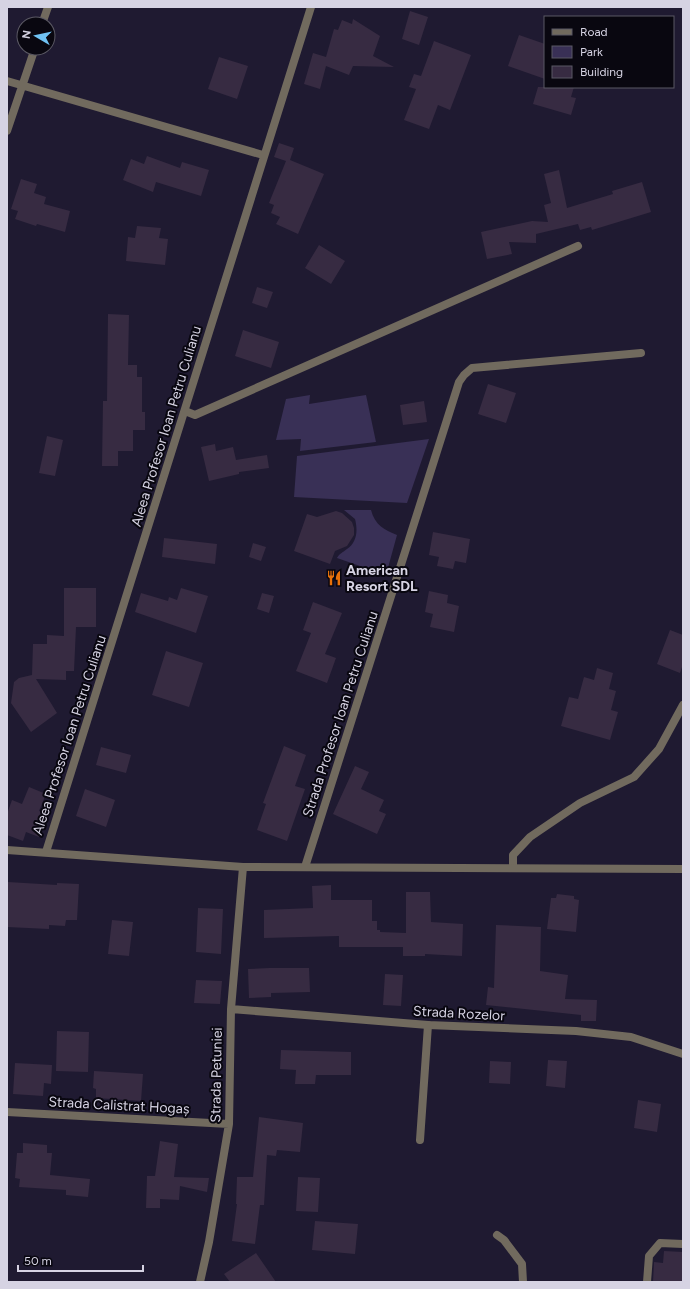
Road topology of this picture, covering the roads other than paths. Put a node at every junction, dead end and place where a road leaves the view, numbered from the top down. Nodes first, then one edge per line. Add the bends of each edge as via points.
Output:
1 (311, 7) edge
2 (31, 56) edge
3 (7, 81) edge
4 (22, 86) junction
5 (7, 131) edge
6 (263, 155) junction
7 (578, 246) dead end
8 (641, 353) dead end
9 (185, 411) junction
10 (683, 705) edge
11 (7, 850) edge
12 (46, 852) junction
13 (243, 866) junction
14 (305, 867) junction
15 (513, 868) junction
16 (683, 869) edge
17 (231, 1009) junction
18 (428, 1025) junction
19 (683, 1054) edge
20 (7, 1112) edge
21 (229, 1124) junction
22 (420, 1140) dead end
23 (498, 1236) dead end
24 (683, 1244) edge
25 (200, 1282) edge
26 (523, 1282) edge
27 (647, 1282) edge

1 - 6 street, Aleea Profesor Ioan Petru Culianu
2 - 4 street
3 - 4 street
4 - 5 street
4 - 6 street
6 - 9 street, Aleea Profesor Ioan Petru Culianu
7 - 9 street via 195,415
8 - 14 street, Strada Profesor Ioan Petru Culianu via 472,368 459,382
9 - 12 street, Aleea Profesor Ioan Petru Culianu
10 - 15 street via 659,749 634,776 580,804 530,837 513,855
11 - 12 street
12 - 13 street
13 - 14 street
13 - 17 street, Strada Petuniei
14 - 15 street
15 - 16 street
17 - 18 street, Strada Rozelor
17 - 21 street, Strada Petuniei
18 - 19 street, Strada Rozelor via 576,1031 631,1038
18 - 22 street
20 - 21 street, Strada Calistrat Hogaș
21 - 25 street, Strada Petuniei via 210,1242
23 - 26 street via 522,1264
24 - 27 street via 660,1243 649,1256

